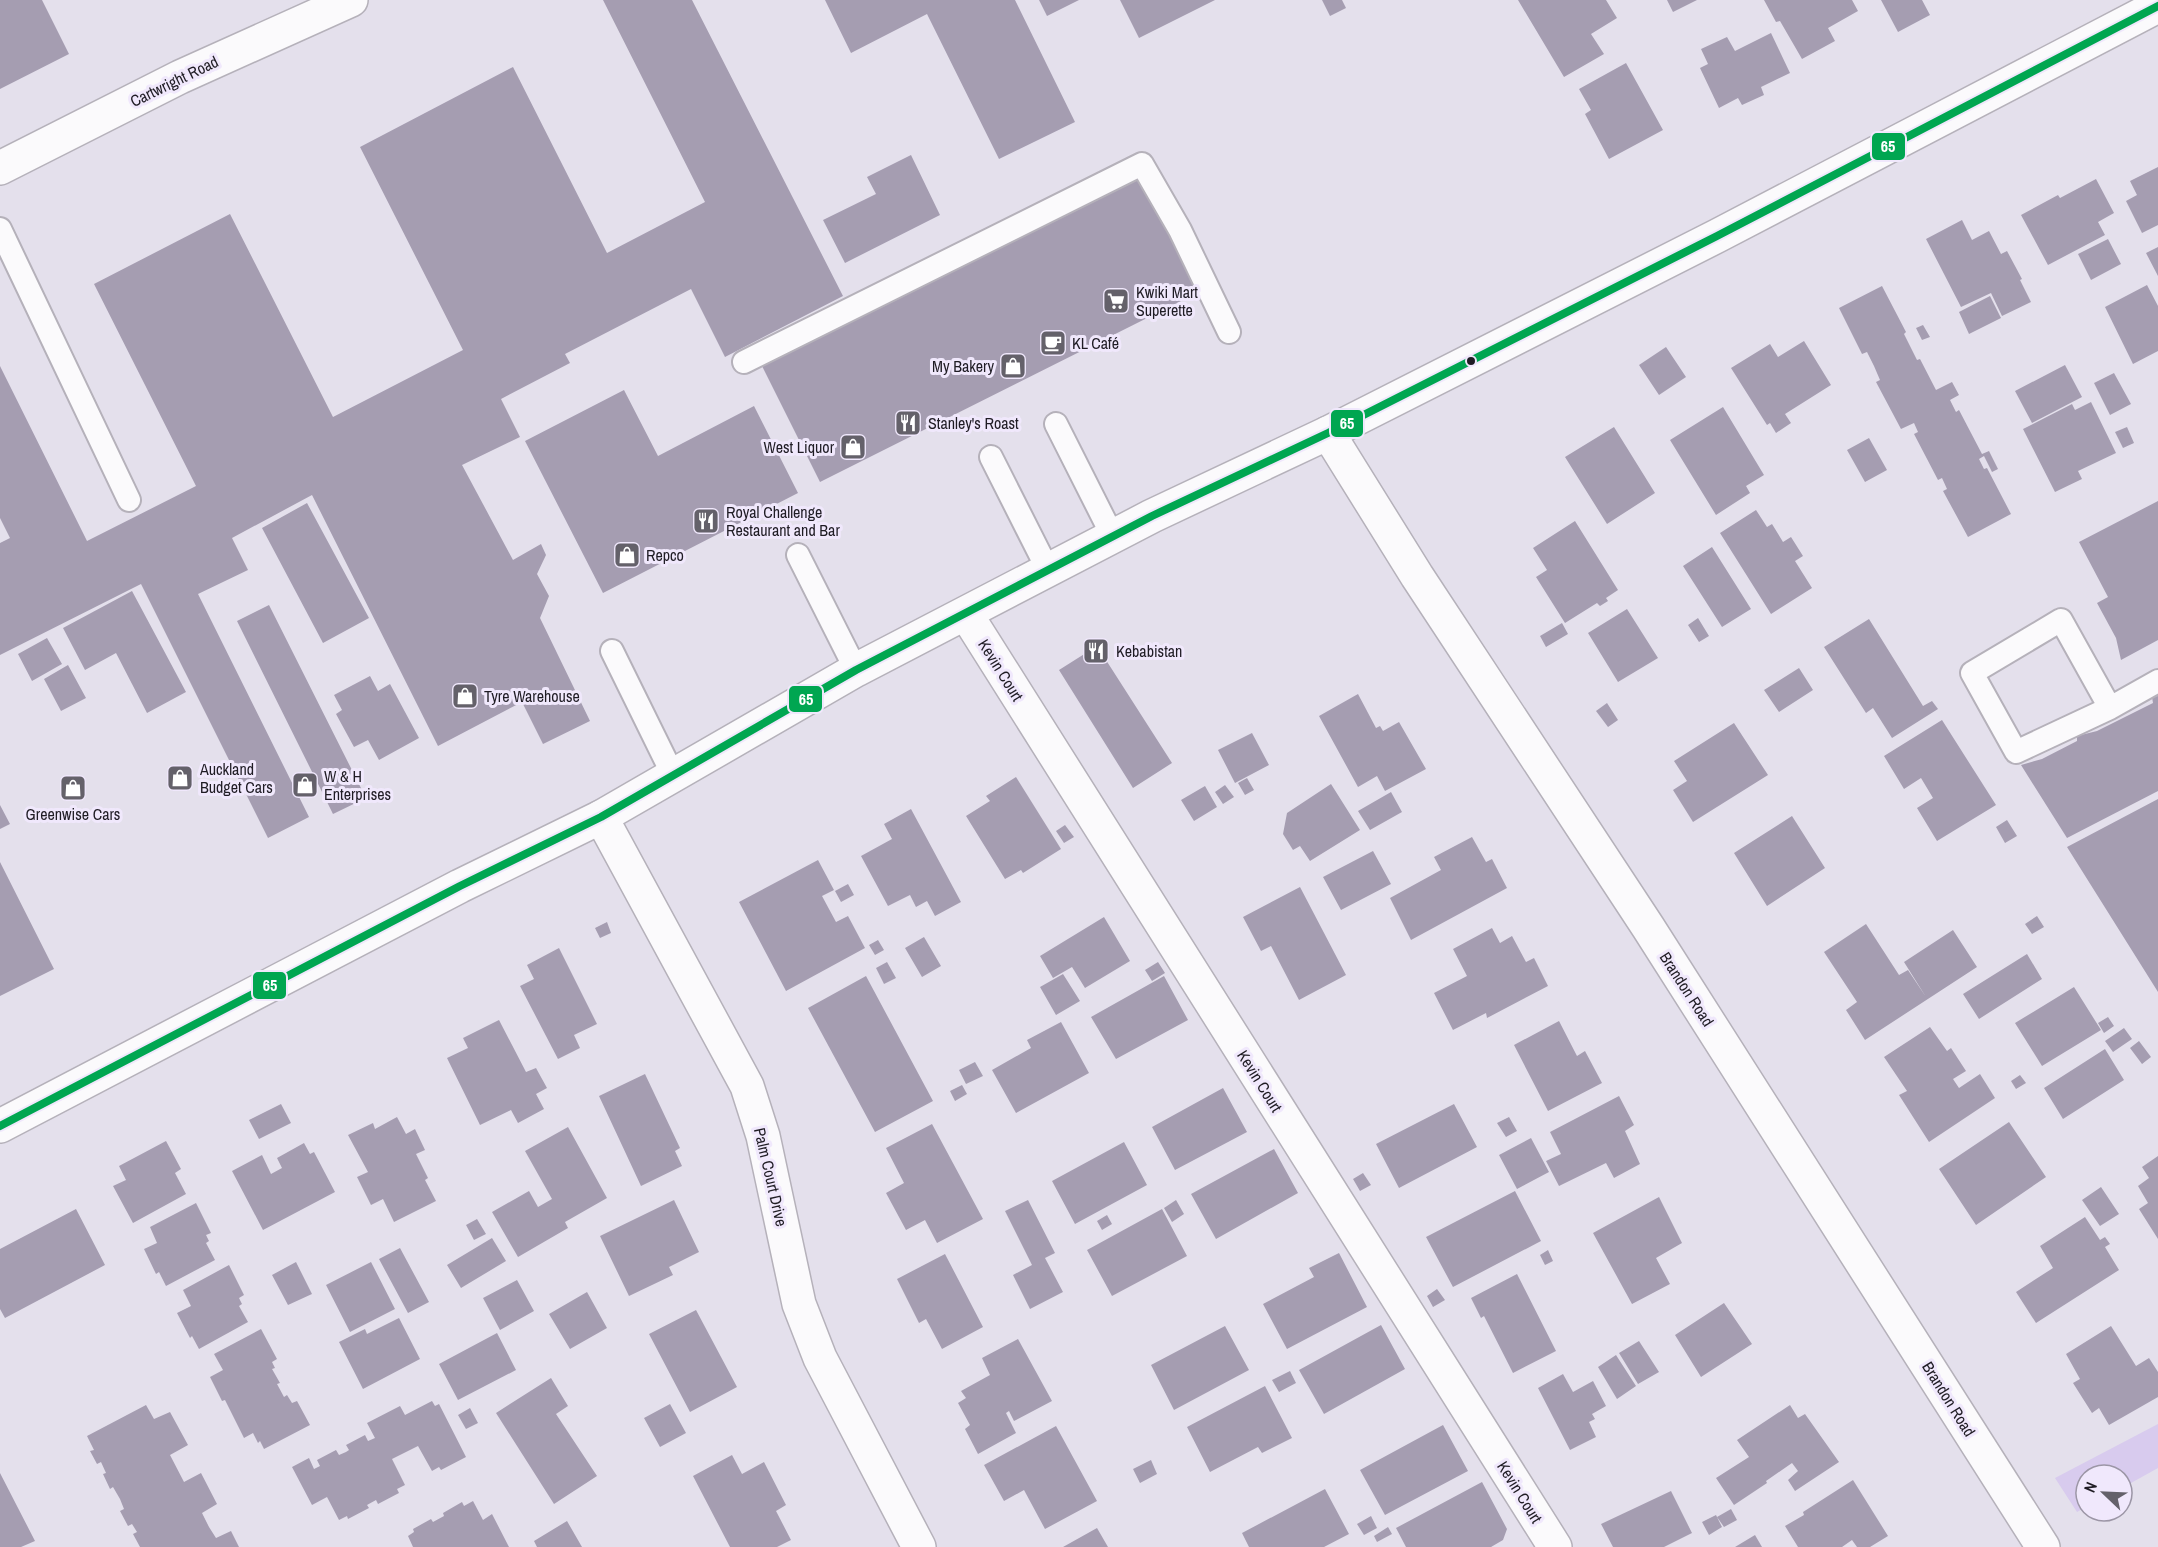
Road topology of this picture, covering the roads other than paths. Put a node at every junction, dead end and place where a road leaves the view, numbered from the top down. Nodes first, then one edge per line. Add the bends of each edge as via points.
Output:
1 (351, 0) edge
2 (2158, 6) edge
3 (0, 168) edge
4 (0, 229) edge
5 (1229, 332) dead end
6 (744, 362) dead end
7 (1056, 424) dead end
8 (1328, 433) junction
9 (991, 457) dead end
10 (129, 500) dead end
11 (1113, 537) junction
12 (798, 555) dead end
13 (1048, 570) junction
14 (966, 614) junction
15 (612, 651) dead end
16 (856, 670) junction
17 (2158, 681) edge
18 (2109, 708) junction
19 (673, 775) junction
20 (601, 817) junction
21 (0, 1126) edge
22 (919, 1547) edge
23 (1555, 1547) edge
24 (2043, 1547) edge

1 - 3 street, Cartwright Road via 180,77
2 - 8 street
4 - 10 lane
5 - 6 lane via 1180,230 1142,164
7 - 11 lane
8 - 11 street
8 - 24 street, Brandon Road
9 - 13 lane
11 - 13 street
12 - 16 lane
13 - 14 street
14 - 16 street
14 - 23 street, Kevin Court
15 - 19 lane
16 - 19 street
17 - 18 lane
18 - 18 lane via 2016,752 1972,674 2061,620
19 - 20 street
20 - 21 street via 460,886
20 - 22 street, Palm Court Drive via 747,1086 763,1136 799,1304 820,1358

